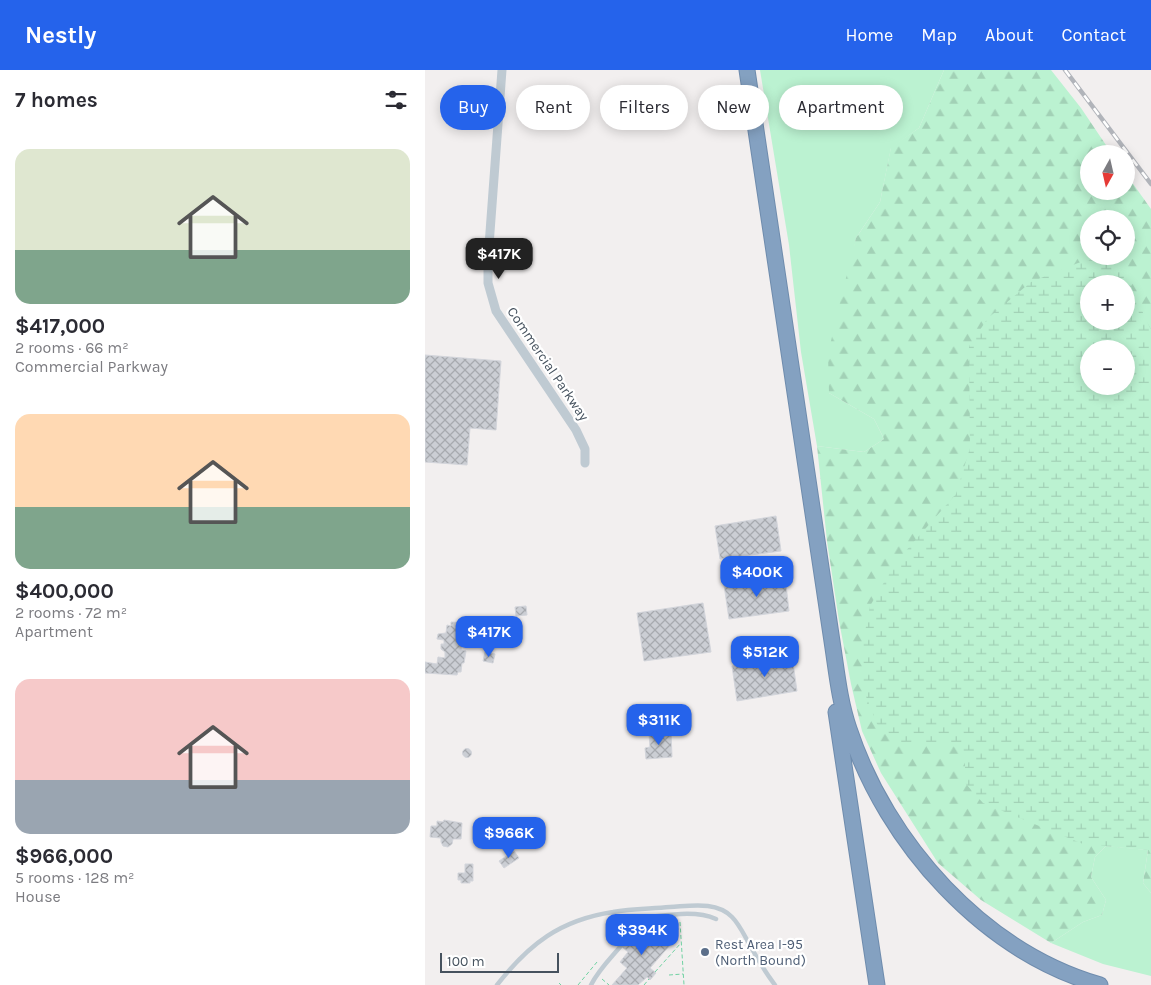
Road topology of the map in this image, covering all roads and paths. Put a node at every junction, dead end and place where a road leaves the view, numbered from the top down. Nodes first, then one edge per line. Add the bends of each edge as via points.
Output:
1 (502, 70) edge
2 (741, 70) edge
3 (747, 70) edge
4 (585, 463) dead end
5 (717, 919) dead end
6 (680, 922) dead end
7 (634, 925) junction
8 (681, 929) junction
9 (611, 931) dead end
10 (660, 935) dead end
11 (681, 943) junction
12 (597, 962) dead end
13 (655, 972) dead end
14 (683, 974) junction
15 (669, 975) dead end
16 (649, 979) dead end
17 (559, 983) dead end
18 (497, 985) edge
19 (561, 985) edge
20 (578, 985) edge
21 (591, 985) edge
22 (644, 985) edge
23 (684, 985) edge
24 (775, 985) edge
25 (877, 985) edge
26 (1100, 985) edge

1 - 4 street, Commercial Parkway via 488,283 496,311 576,430 585,449
2 - 25 highway
3 - 26 highway via 831,639 843,707 854,742 871,781 897,826 922,861 959,900 1025,951 1067,973
5 - 7 lane via 693,914 640,918
6 - 8 path
7 - 9 path via 622,920
7 - 21 lane via 630,935 596,974
8 - 10 path via 660,930
8 - 11 path
11 - 13 path
11 - 14 path
12 - 20 path
14 - 15 path
14 - 23 path
16 - 22 path
17 - 19 path
18 - 24 lane via 514,963 540,940 591,916 615,911 701,906 717,908 732,917

